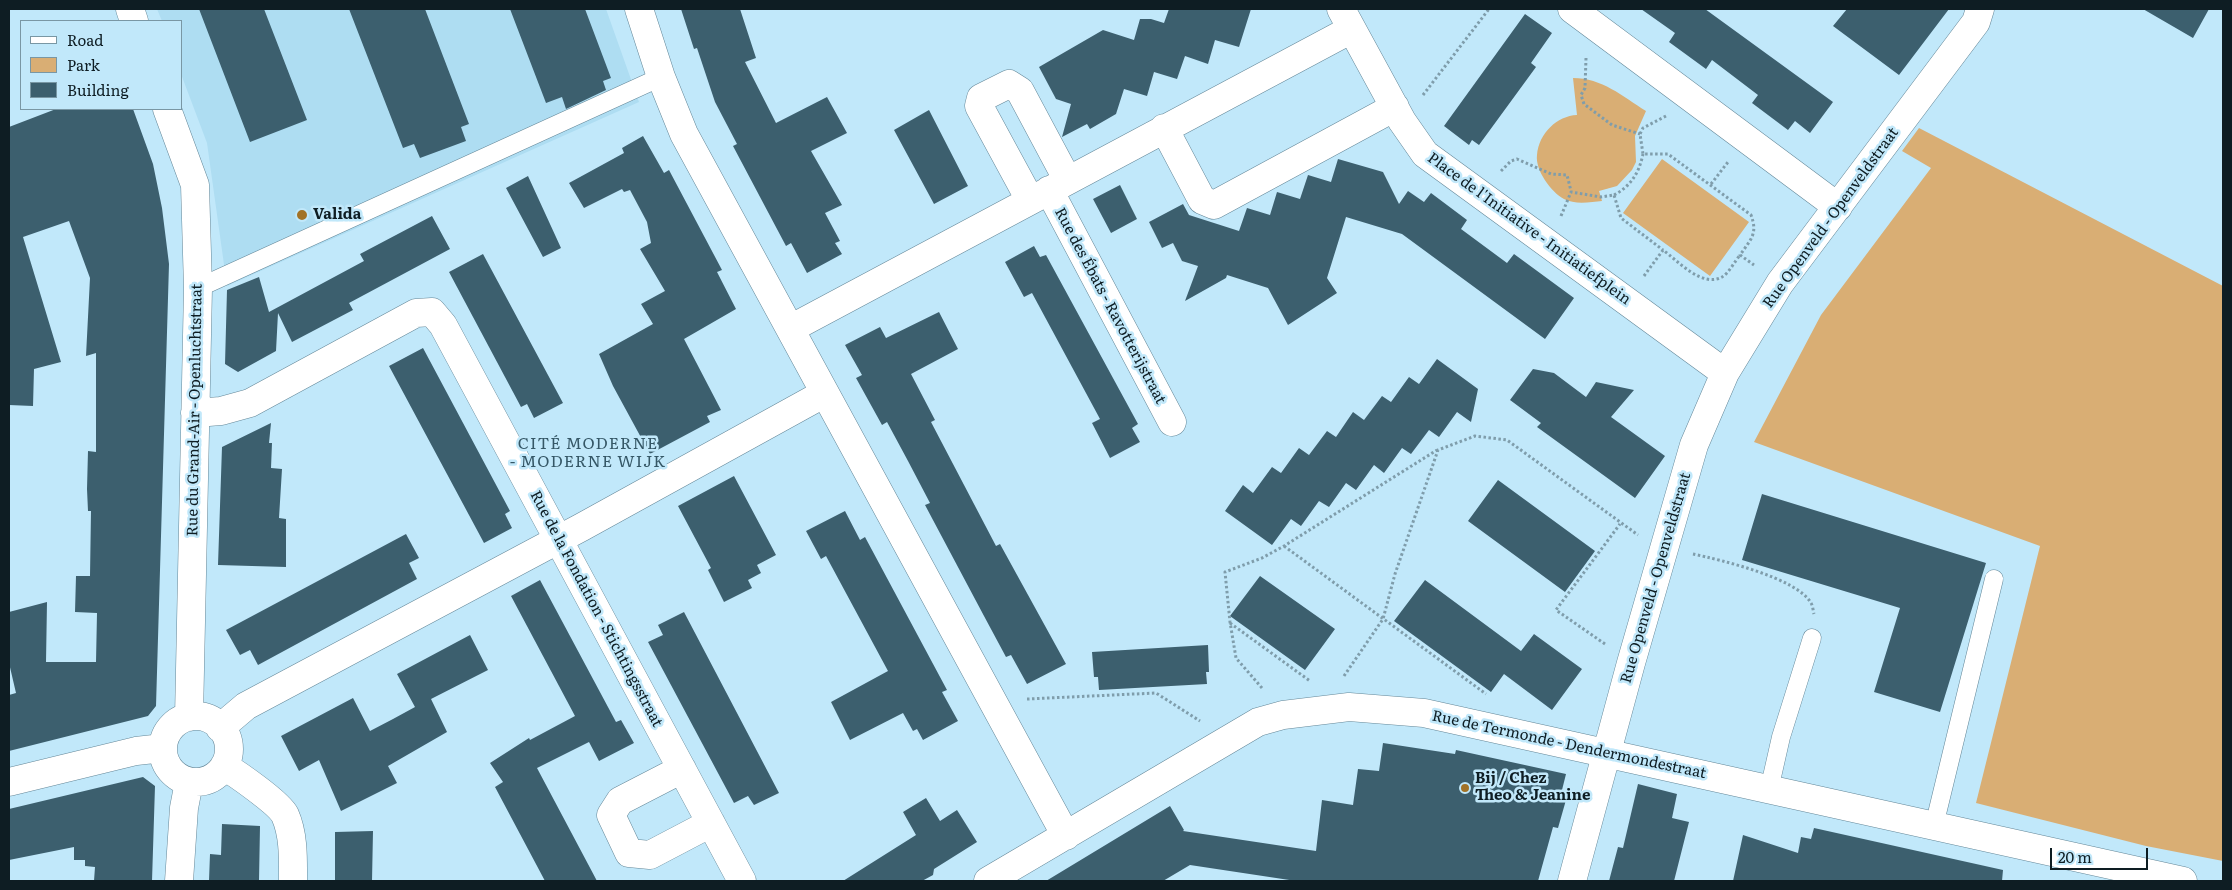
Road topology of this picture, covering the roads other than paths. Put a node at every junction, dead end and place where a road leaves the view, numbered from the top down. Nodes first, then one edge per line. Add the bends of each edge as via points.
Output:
1 (639, 9) edge
2 (1572, 9) edge
3 (1980, 9) edge
4 (1346, 19) edge
5 (661, 77) junction
6 (1395, 107) junction
7 (167, 110) edge
8 (1164, 128) junction
9 (1049, 190) junction
10 (1838, 207) junction
11 (198, 288) junction
12 (790, 329) junction
13 (1725, 373) junction
14 (825, 393) junction
15 (195, 413) junction
16 (1172, 422) dead end
17 (559, 539) junction
18 (1994, 579) dead end
19 (1812, 638) road end
20 (190, 717) junction
21 (220, 728) junction
22 (163, 748) junction
23 (1607, 754) junction
24 (224, 766) junction
25 (682, 769) junction
26 (9, 782) edge
27 (189, 782) junction
28 (1769, 790) junction
29 (711, 823) junction
30 (1934, 826) junction
31 (1066, 836) junction
32 (1000, 878) edge
33 (179, 881) edge
34 (293, 881) edge
35 (742, 881) edge
36 (1572, 881) edge
37 (2183, 881) edge

1 - 5 street
2 - 10 street
3 - 10 street, Rue Openveld - Openveldstraat via 1976,22
4 - 6 street, Place de l'Initiative - Initiatiefplein
4 - 8 street
5 - 11 lane
5 - 12 street via 684,134
6 - 8 street via 1214,205 1202,200
6 - 13 street, Place de l'Initiative - Initiatiefplein via 1425,154
7 - 11 street, Rue du Grand-Air - Openluchtstraat via 195,185
8 - 9 street
9 - 12 street
9 - 16 street, Rue des Ébats - Ravotterijstraat
10 - 13 street, Rue Openveld - Openveldstraat via 1780,283
11 - 15 street, Rue du Grand-Air - Openluchtstraat
12 - 14 street
13 - 23 street, Rue Openveld - Openveldstraat via 1694,445
14 - 17 street
14 - 31 street
15 - 17 street, Rue de la Fondation - Stichtingsstraat via 221,411 250,402 416,313 432,312 443,325
15 - 20 street, Rue du Grand-Air - Openluchtstraat
17 - 21 street via 246,706
17 - 25 street, Rue de la Fondation - Stichtingsstraat
18 - 30 lane
19 - 28 lane via 1794,690
20 - 21 street via 206,718
20 - 22 street via 168,731
21 - 24 street via 228,742
22 - 26 street via 136,751
22 - 27 street via 166,764 172,772
23 - 28 street, Rue de Termonde - Dendermondestraat
23 - 31 street, Rue de Termonde - Dendermondestraat via 1424,714 1349,707 1282,715 1258,722 1228,738
23 - 36 street, Rue Openveld - Openveldstraat
24 - 27 street via 213,777
24 - 34 street via 285,814 293,847
25 - 29 street, Rue de la Fondation - Stichtingsstraat
25 - 29 street via 620,801 611,815 629,852 650,855
27 - 33 street
28 - 30 street, Rue de Termonde - Dendermondestraat
29 - 35 street, Rue de la Fondation - Stichtingsstraat
30 - 37 street, Rue de Termonde - Dendermondestraat
31 - 32 street, Rue de Termonde - Dendermondestraat

